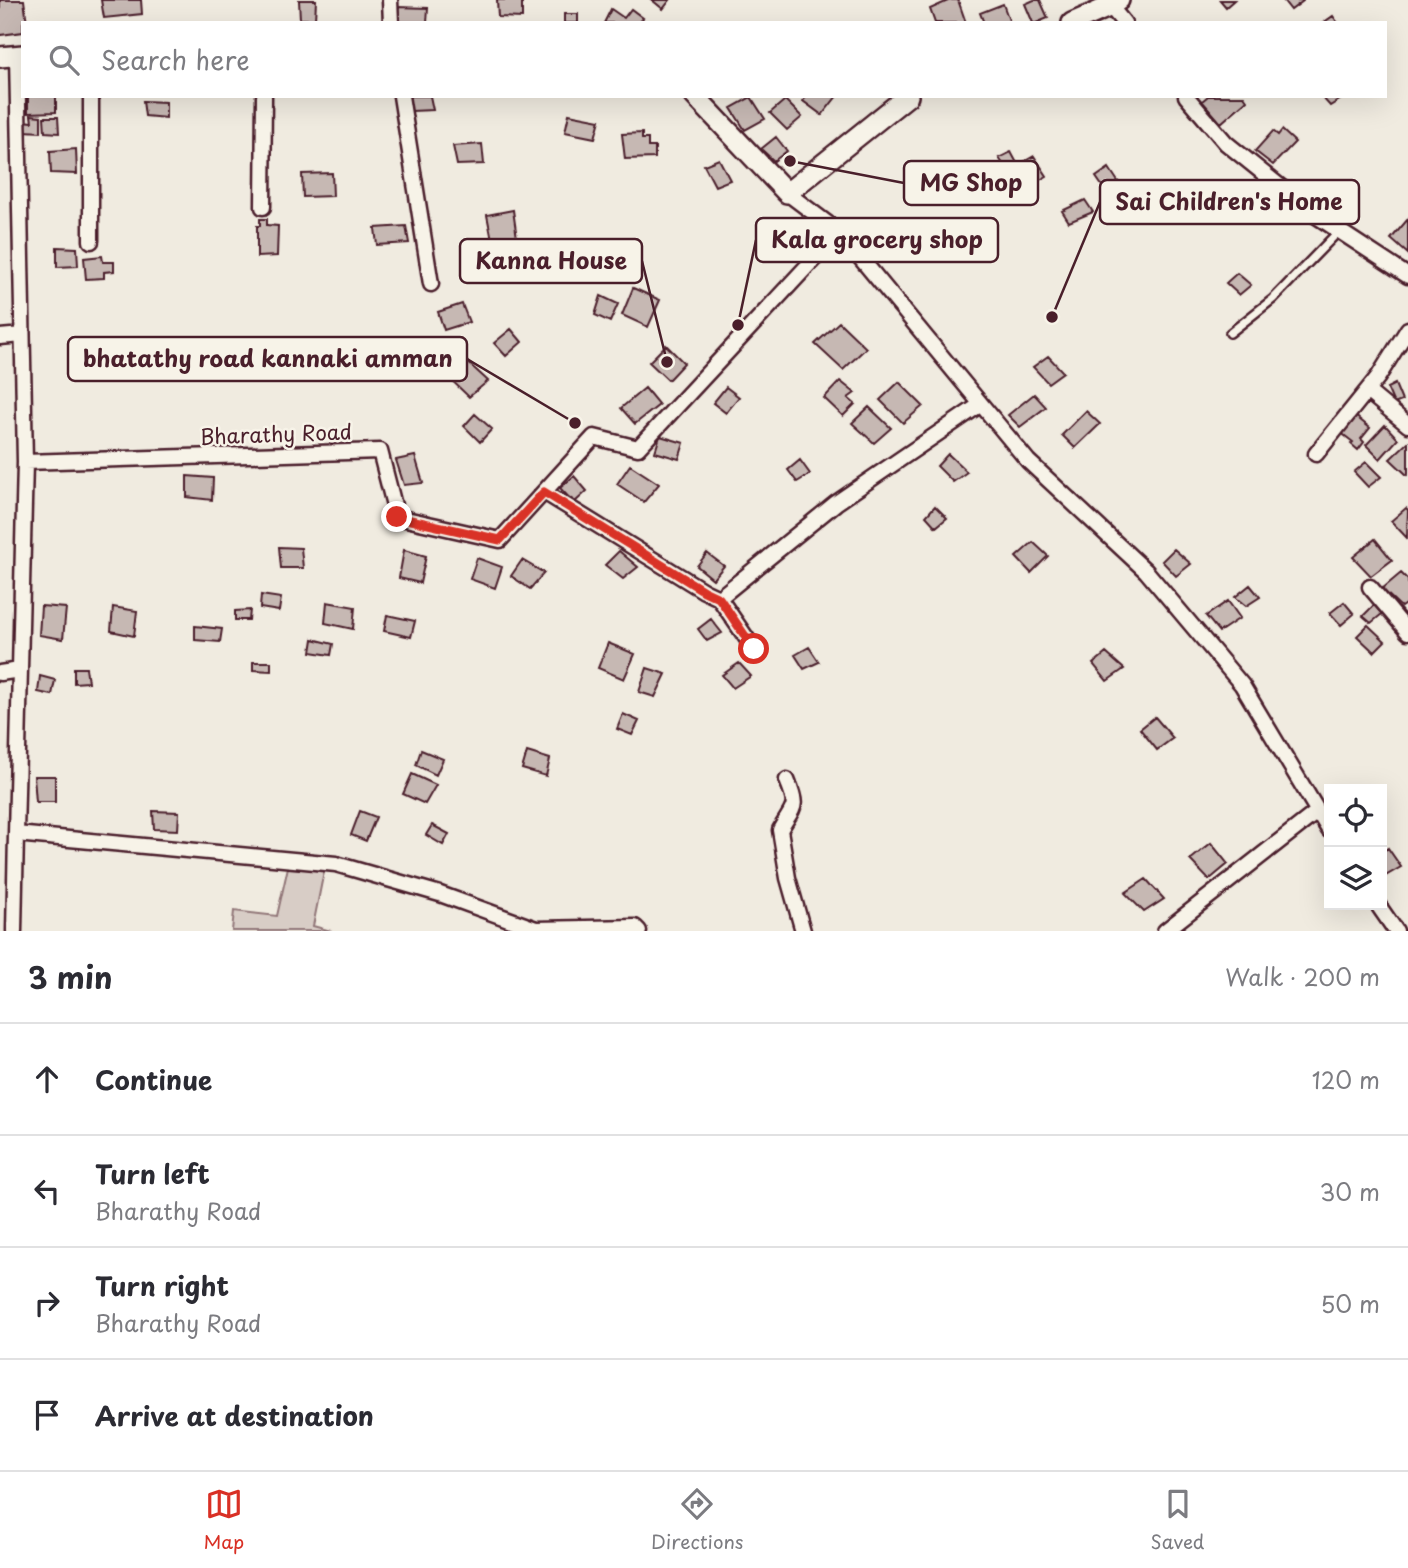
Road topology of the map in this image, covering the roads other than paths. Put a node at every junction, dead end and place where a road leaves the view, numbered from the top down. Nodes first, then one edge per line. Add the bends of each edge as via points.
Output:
1 (390, 0) edge
2 (1112, 2) edge
3 (391, 21) edge
4 (1076, 21) edge
5 (1123, 21) edge
6 (13, 56) edge
7 (91, 98) edge
8 (264, 98) edge
9 (401, 98) edge
10 (697, 98) edge
11 (906, 98) edge
12 (1188, 98) edge
13 (787, 193) junction
14 (263, 207) dead end
15 (1340, 231) junction
16 (839, 232) junction
17 (91, 241) dead end
18 (1408, 276) edge
19 (431, 284) dead end
20 (1408, 329) edge
21 (1230, 333) dead end
22 (22, 335) junction
23 (0, 337) edge
24 (1367, 391) junction
25 (981, 404) junction
26 (1408, 425) edge
27 (1316, 454) dead end
28 (25, 462) junction
29 (544, 492) junction
30 (1370, 587) dead end
31 (719, 598) junction
32 (1408, 632) edge
33 (754, 649) dead end
34 (20, 670) junction
35 (0, 673) edge
36 (787, 780) dead end
37 (1318, 811) junction
38 (1324, 821) edge
39 (16, 834) junction
40 (1381, 910) edge
41 (14, 931) edge
42 (639, 931) edge
43 (803, 931) edge
44 (1165, 931) edge
45 (1396, 931) edge

1 - 3 street
2 - 4 street
2 - 5 street
6 - 22 street
7 - 17 street
8 - 14 street
9 - 19 street
10 - 13 street
11 - 13 street
12 - 15 street via 1226,143
13 - 16 street
15 - 18 street
15 - 21 lane via 1273,299
16 - 25 street
16 - 29 street, Bharathy Road via 638,448 594,437
20 - 24 street
22 - 23 street
22 - 28 street
24 - 26 street
24 - 27 street
25 - 31 street via 836,503
25 - 37 street via 1028,461 1146,570 1242,685
28 - 29 street, Bharathy Road via 380,451 397,517 500,540
28 - 34 street
29 - 31 street
30 - 32 street
31 - 33 street
34 - 35 street
34 - 39 street
36 - 43 street via 795,800 780,830
37 - 38 street
37 - 44 street
39 - 41 street
39 - 42 street via 336,864 440,894 536,929 635,927
40 - 45 street

